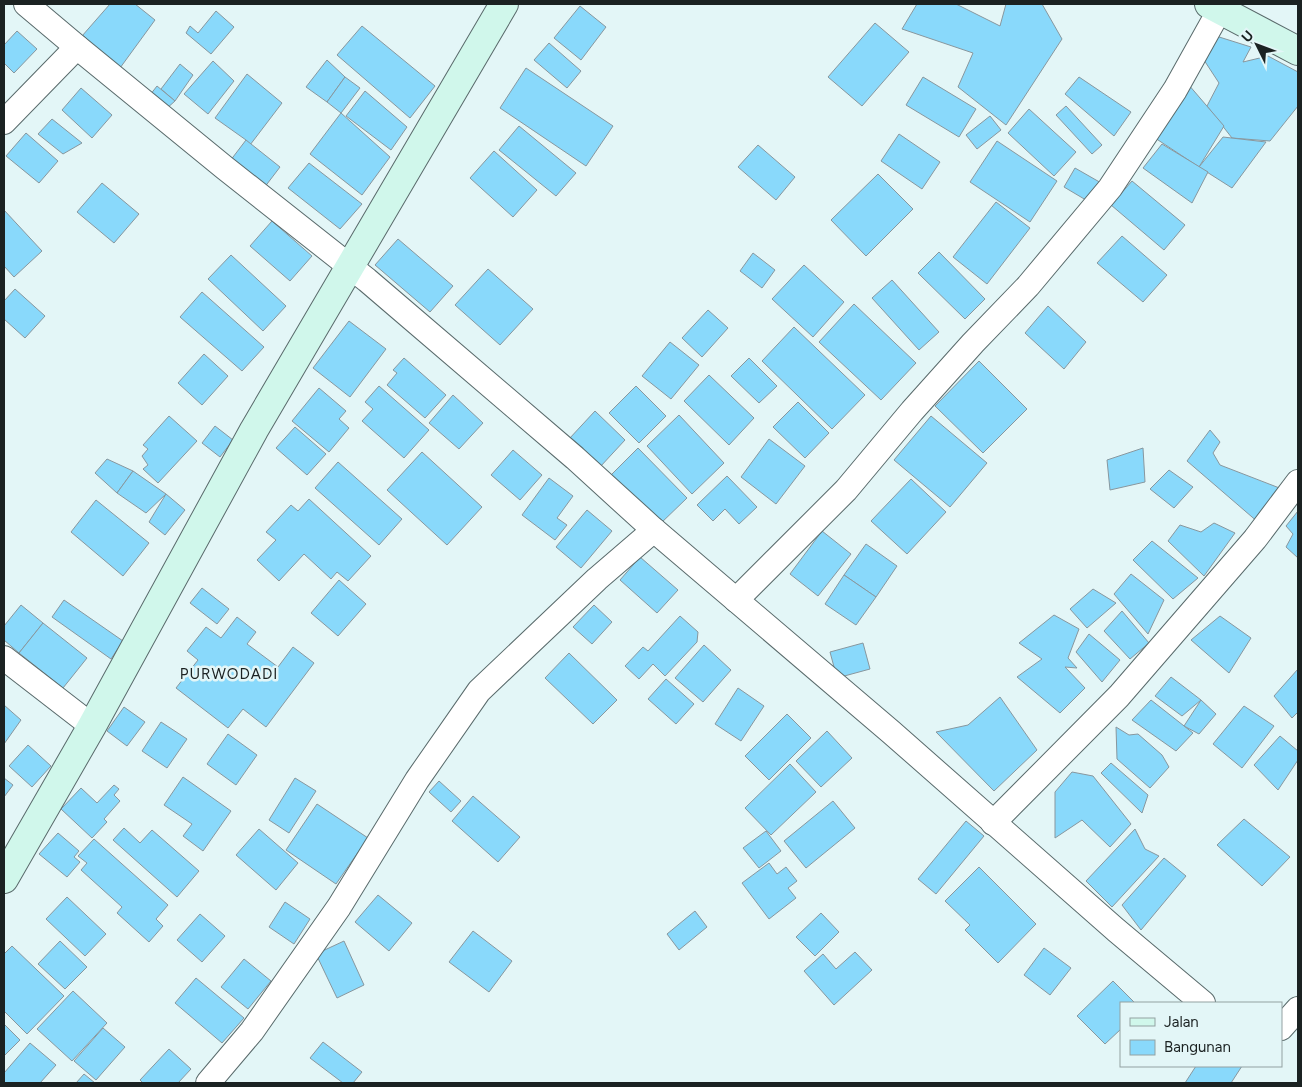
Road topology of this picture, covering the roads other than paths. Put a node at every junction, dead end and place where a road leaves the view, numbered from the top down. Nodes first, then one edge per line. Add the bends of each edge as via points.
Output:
1 (26, 4) edge
2 (504, 4) edge
3 (1218, 6) edge
4 (77, 46) junction
5 (1298, 51) edge
6 (4, 122) edge
7 (350, 265) junction
8 (1298, 482) edge
9 (654, 530) junction
10 (736, 600) junction
11 (4, 658) edge
12 (92, 726) junction
13 (993, 823) junction
14 (6, 868) edge
15 (1202, 1002) edge
16 (1298, 1009) edge
17 (1282, 1027) edge
18 (208, 1083) edge

1 - 4 street
2 - 7 street
3 - 5 street
3 - 10 street via 1175,90 1110,188 1028,286 918,404 846,490
4 - 6 street
4 - 7 street via 225,168
7 - 9 street
7 - 12 street via 254,430
8 - 13 street via 1255,539 1119,696
9 - 10 street
9 - 18 street via 597,579 479,691 338,907 252,1031
10 - 13 street
11 - 12 street
12 - 14 street
13 - 15 street
16 - 17 street

